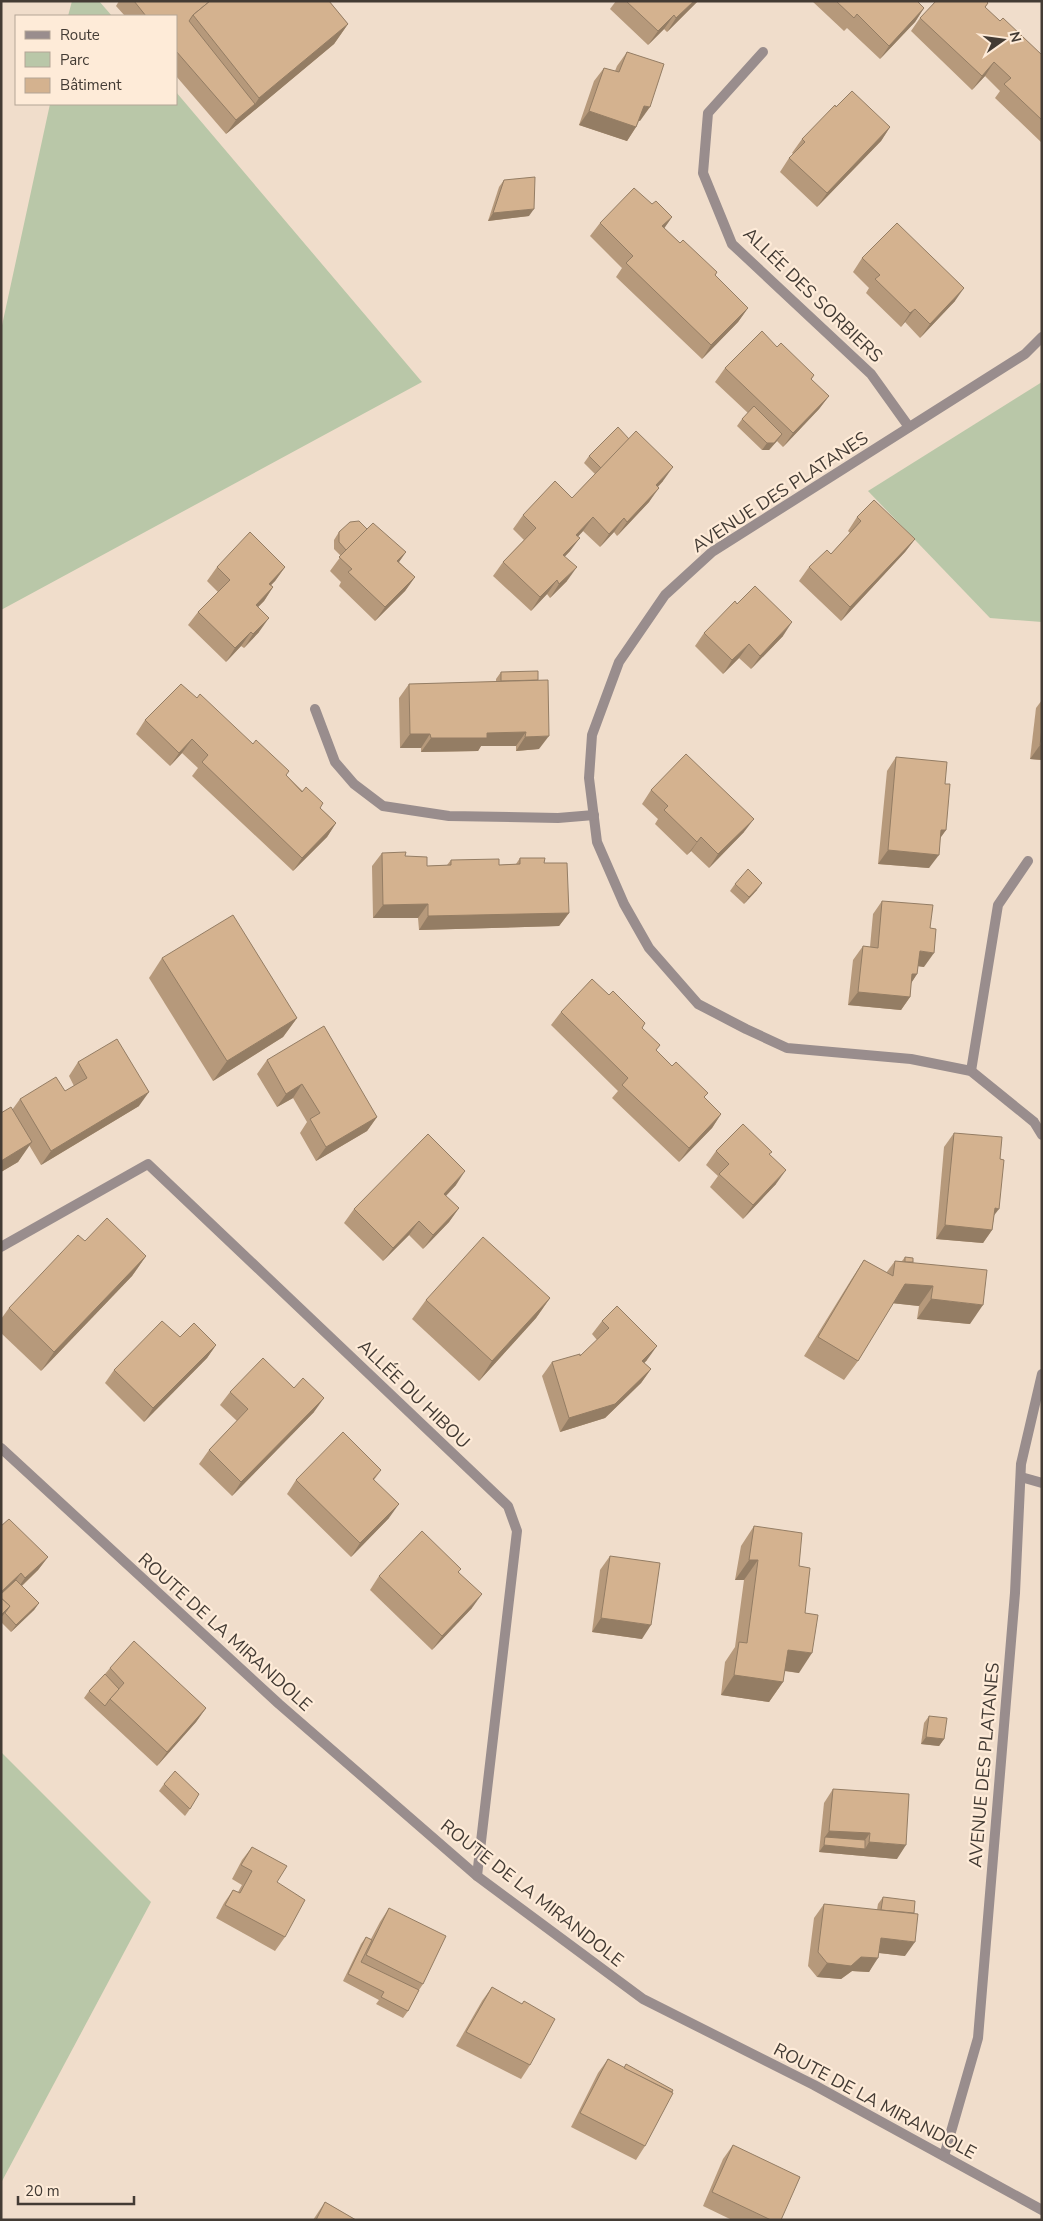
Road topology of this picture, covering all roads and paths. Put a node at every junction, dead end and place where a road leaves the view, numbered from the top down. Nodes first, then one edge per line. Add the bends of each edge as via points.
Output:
1 (763, 52) dead end
2 (1042, 337) edge
3 (909, 427) junction
4 (315, 709) dead end
5 (594, 815) junction
6 (1028, 861) dead end
7 (972, 1071) junction
8 (1042, 1135) edge
9 (1, 1248) edge
10 (1042, 1374) edge
11 (1, 1448) edge
12 (1021, 1477) junction
13 (1042, 1483) edge
14 (478, 1876) junction
15 (944, 2156) junction
16 (1042, 2210) edge

1 - 3 street, ALLÉE DES SORBIERS via 708,114 703,173 732,244 871,374
2 - 3 street, AVENUE DES PLATANES via 1025,354
3 - 5 street, AVENUE DES PLATANES via 712,552 665,595 619,662 592,735 589,778
4 - 5 street via 335,762 354,784 383,806 449,816 558,818
5 - 7 street, AVENUE DES PLATANES via 598,842 628,911 649,948 698,1004 787,1048 911,1059
6 - 7 street via 998,905
7 - 8 street, AVENUE DES PLATANES via 1034,1122
9 - 14 street, ALLÉE DU HIBOU via 148,1164 508,1506 517,1531
10 - 12 street, AVENUE DES PLATANES via 1021,1464
11 - 14 street, ROUTE DE LA MIRANDOLE via 279,1704
12 - 13 street
12 - 15 street, AVENUE DES PLATANES via 1016,1593 978,2038
14 - 15 street, ROUTE DE LA MIRANDOLE via 643,1999 814,2085
15 - 16 street, ROUTE DE LA MIRANDOLE

